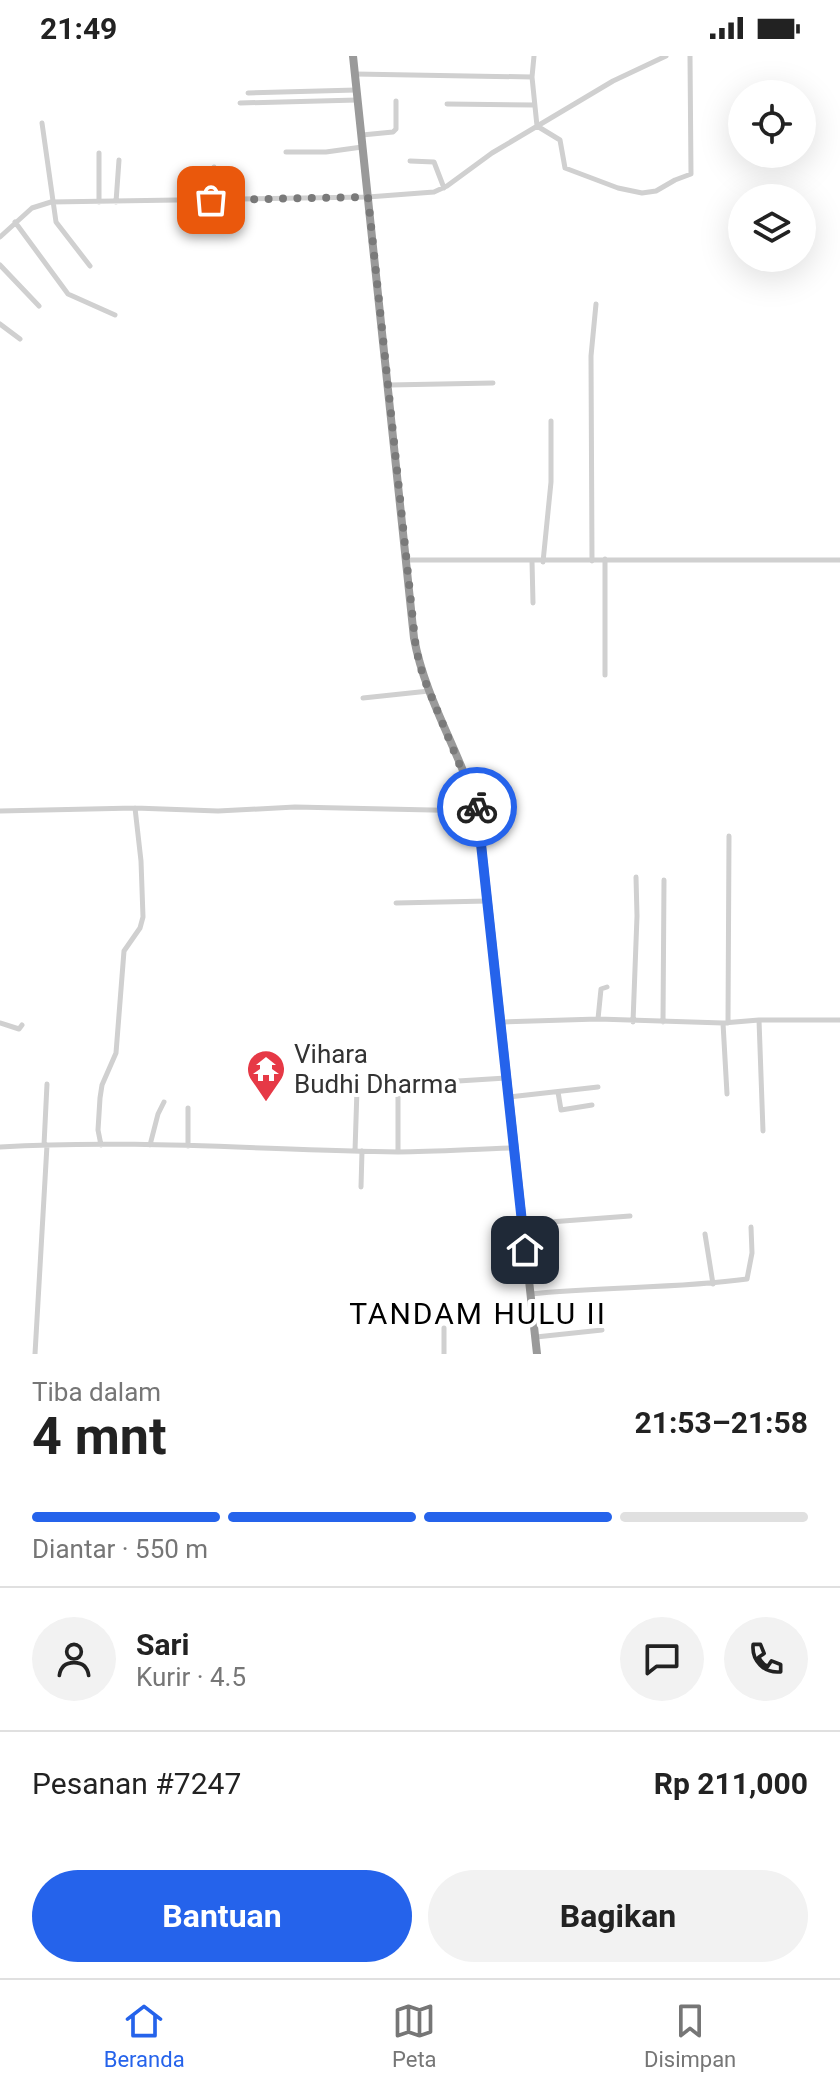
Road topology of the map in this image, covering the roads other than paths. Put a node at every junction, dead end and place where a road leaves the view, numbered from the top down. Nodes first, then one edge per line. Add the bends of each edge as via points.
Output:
1 (353, 56) edge
2 (534, 56) edge
3 (666, 56) edge
4 (690, 56) edge
5 (355, 74) junction
6 (532, 77) junction
7 (248, 93) dead end
8 (357, 95) junction
9 (396, 101) dead end
10 (240, 103) dead end
11 (447, 104) dead end
12 (534, 105) junction
13 (42, 123) dead end
14 (537, 126) junction
15 (361, 135) junction
16 (362, 147) junction
17 (286, 152) dead end
18 (99, 153) dead end
19 (119, 160) dead end
20 (410, 161) dead end
21 (214, 167) dead end
22 (446, 187) junction
23 (368, 197) junction
24 (216, 200) junction
25 (54, 202) junction
26 (99, 202) junction
27 (116, 202) junction
28 (15, 222) junction
29 (0, 237) edge
30 (0, 265) edge
31 (90, 266) dead end
32 (596, 304) dead end
33 (39, 306) dead end
34 (115, 315) dead end
35 (0, 324) edge
36 (20, 339) dead end
37 (493, 383) dead end
38 (389, 385) junction
39 (551, 421) dead end
40 (605, 559) junction
41 (406, 560) junction
42 (840, 560) edge
43 (532, 561) junction
44 (592, 561) junction
45 (543, 562) junction
46 (533, 603) dead end
47 (605, 675) dead end
48 (429, 691) junction
49 (363, 698) dead end
50 (135, 808) junction
51 (0, 811) edge
52 (478, 811) junction
53 (729, 836) dead end
54 (636, 877) dead end
55 (664, 880) dead end
56 (488, 901) junction
57 (396, 903) dead end
58 (607, 987) dead end
59 (598, 1019) junction
60 (759, 1020) junction
61 (840, 1020) edge
62 (500, 1022) junction
63 (633, 1022) junction
64 (663, 1022) junction
65 (0, 1023) edge
66 (726, 1023) junction
67 (22, 1025) dead end
68 (506, 1078) junction
69 (398, 1080) dead end
70 (458, 1081) dead end
71 (47, 1084) dead end
72 (598, 1087) dead end
73 (357, 1089) dead end
74 (558, 1092) junction
75 (727, 1094) dead end
76 (509, 1097) junction
77 (164, 1102) dead end
78 (592, 1105) dead end
79 (188, 1108) dead end
80 (763, 1131) dead end
81 (46, 1145) junction
82 (101, 1145) junction
83 (150, 1145) junction
84 (188, 1146) junction
85 (0, 1147) edge
86 (514, 1148) junction
87 (358, 1151) junction
88 (398, 1152) junction
89 (361, 1187) dead end
90 (630, 1216) dead end
91 (522, 1224) junction
92 (751, 1227) dead end
93 (705, 1234) dead end
94 (713, 1284) junction
95 (530, 1294) junction
96 (444, 1328) dead end
97 (602, 1330) dead end
98 (535, 1337) junction
99 (35, 1354) edge
100 (444, 1354) edge
101 (537, 1354) edge

1 - 5 highway
2 - 6 street
3 - 14 street
4 - 14 street via 691,174 656,191 624,190 568,170 560,140
5 - 6 street
5 - 8 highway
6 - 12 street
7 - 8 street
8 - 10 street
8 - 15 highway
9 - 15 street via 393,132
11 - 12 street
12 - 14 street
13 - 25 street
14 - 22 street
15 - 16 highway
16 - 17 street
16 - 23 highway
18 - 26 street
19 - 27 street
20 - 22 street via 434,162
21 - 24 street
22 - 23 street
23 - 24 street
23 - 38 highway
24 - 27 street
25 - 26 street
25 - 28 street via 35,206
25 - 31 street via 57,224
26 - 27 street
28 - 29 street
28 - 34 street via 68,294
30 - 33 street
32 - 44 street via 591,356
35 - 36 street
37 - 38 street
38 - 41 highway
39 - 45 street
40 - 42 street
40 - 44 street
40 - 47 street
41 - 43 street
41 - 48 highway via 416,649
43 - 45 street
43 - 46 street
44 - 45 street
48 - 49 street
48 - 52 highway
50 - 51 street
50 - 52 street
50 - 82 street via 143,917 124,951 116,1053 100,1098
52 - 56 highway
53 - 66 street
54 - 63 street
55 - 64 street
56 - 57 street
56 - 62 highway
58 - 59 street via 601,989
59 - 62 street
59 - 63 street
60 - 61 street
60 - 66 street
60 - 80 street
62 - 68 highway
63 - 64 street
64 - 66 street
65 - 67 street via 19,1029
66 - 75 street
68 - 70 street
68 - 76 highway
69 - 88 street
71 - 81 street
72 - 74 street
73 - 87 street
74 - 76 street
74 - 78 street via 561,1110
76 - 86 highway
77 - 83 street
79 - 84 street
81 - 82 street
81 - 85 street
81 - 99 street
82 - 83 street
83 - 84 street
84 - 87 street
86 - 88 street
86 - 91 highway
87 - 88 street
87 - 89 street
90 - 91 street
91 - 95 highway
92 - 94 street via 747,1279
93 - 94 street
94 - 95 street
95 - 98 highway
96 - 100 street
97 - 98 street
98 - 101 highway

